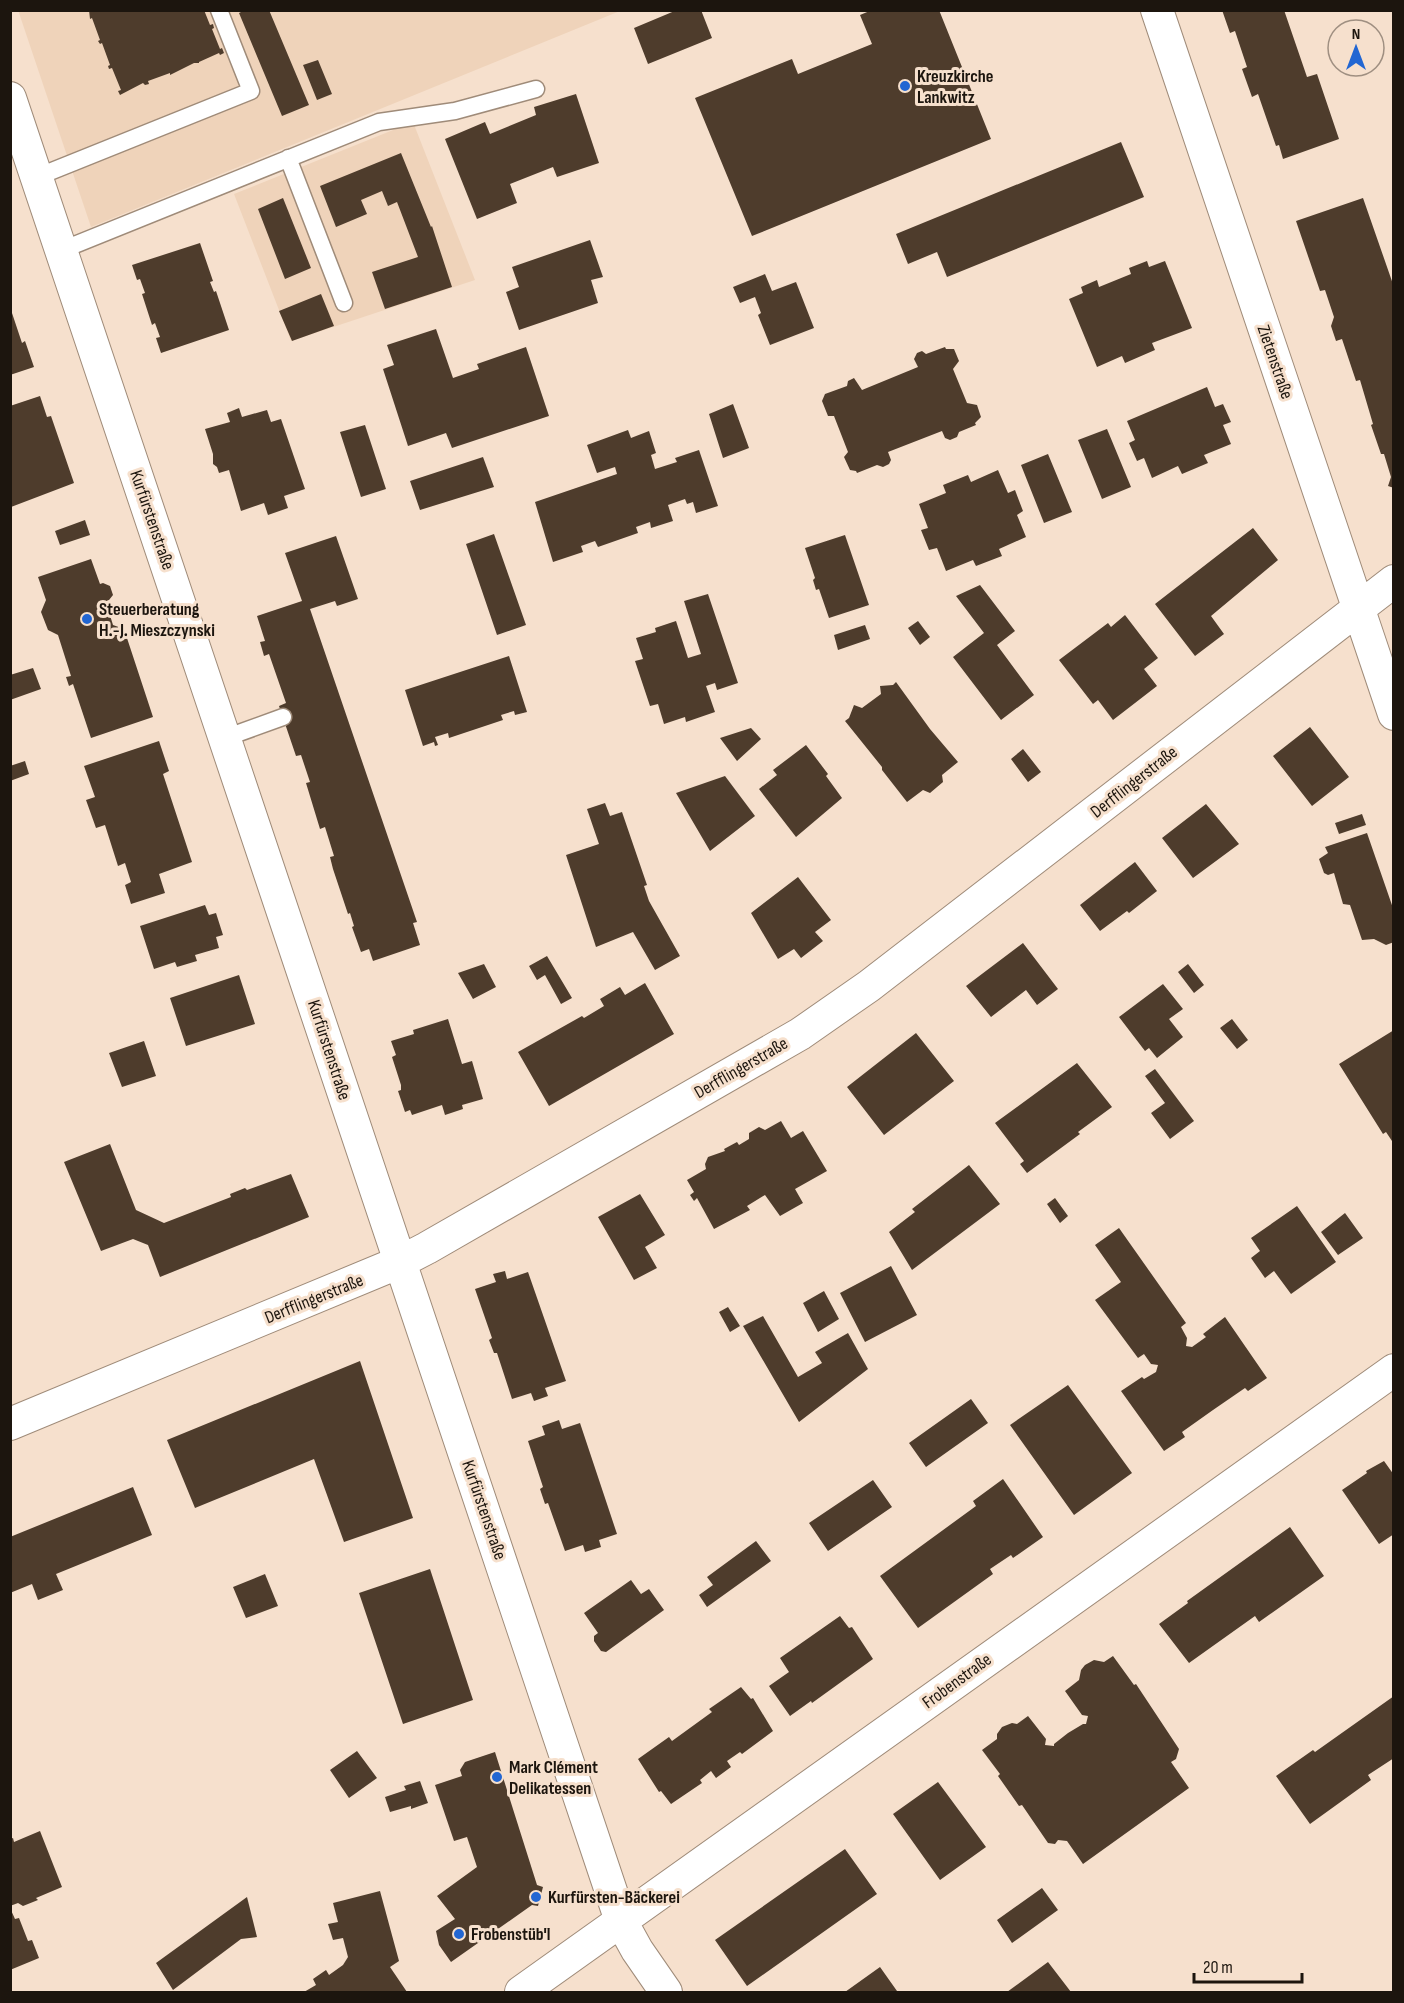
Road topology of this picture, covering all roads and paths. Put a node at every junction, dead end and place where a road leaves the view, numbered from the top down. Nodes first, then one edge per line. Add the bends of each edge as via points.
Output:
1 (219, 10) edge
2 (1157, 10) edge
3 (536, 89) dead end
4 (10, 98) edge
5 (288, 158) junction
6 (37, 177) junction
7 (62, 250) junction
8 (344, 303) dead end
9 (1394, 581) edge
10 (1358, 609) junction
11 (1394, 714) edge
12 (284, 717) dead end
13 (225, 738) junction
14 (400, 1262) junction
15 (1394, 1370) edge
16 (10, 1424) edge
17 (621, 1921) junction
18 (521, 1992) edge
19 (666, 1992) edge

1 - 6 lane via 251,91
2 - 10 street, Zietenstraße
3 - 5 lane via 455,111 379,122
4 - 6 street, Kurfürstenstraße
5 - 7 lane
5 - 8 lane
6 - 7 street, Kurfürstenstraße
7 - 13 street, Kurfürstenstraße
9 - 10 street, Derfflingerstraße
10 - 11 street, Zietenstraße
10 - 14 street, Derfflingerstraße via 869,986 807,1029
12 - 13 lane
13 - 14 street, Kurfürstenstraße
14 - 16 street, Derfflingerstraße
14 - 17 street, Kurfürstenstraße
15 - 17 street, Frobenstraße
17 - 18 street, Frobenstraße
17 - 19 street, Kurfürstenstraße

